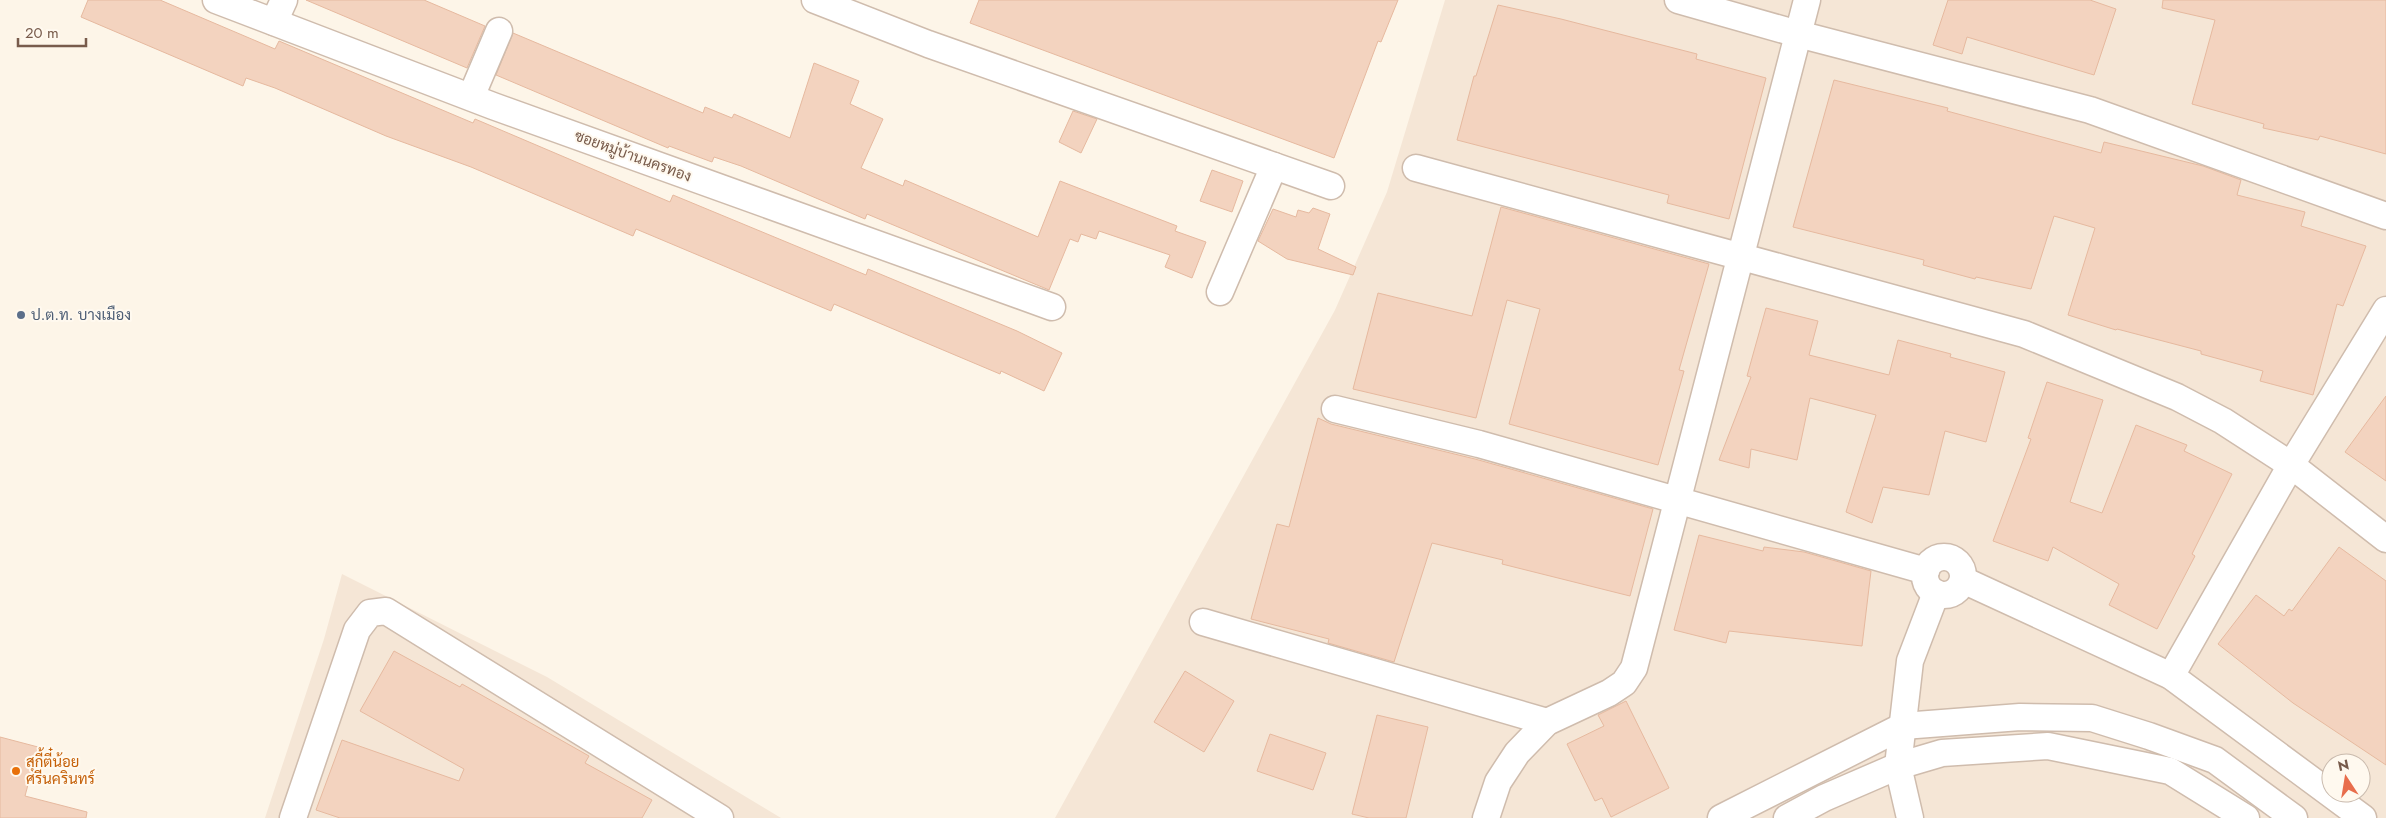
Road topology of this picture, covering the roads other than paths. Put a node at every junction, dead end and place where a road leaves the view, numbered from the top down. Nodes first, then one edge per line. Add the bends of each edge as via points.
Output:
1 (216, 0) edge
2 (815, 0) edge
3 (1678, 0) edge
4 (1807, 0) edge
5 (279, 11) edge
6 (499, 31) dead end
7 (1798, 34) junction
8 (471, 97) junction
9 (1274, 166) junction
10 (1416, 168) dead end
11 (1331, 186) dead end
12 (2386, 216) edge
13 (1740, 258) junction
14 (1220, 292) dead end
15 (1052, 307) dead end
16 (2386, 310) edge
17 (1335, 409) dead end
18 (2291, 465) junction
19 (1677, 501) junction
20 (2386, 539) edge
21 (1931, 582) junction
22 (1203, 622) dead end
23 (2171, 676) junction
24 (1547, 722) junction
25 (1902, 726) junction
26 (1898, 766) junction
27 (692, 811) edge
28 (293, 818) edge
29 (720, 818) edge
30 (1486, 818) edge
31 (1721, 818) edge
32 (1787, 818) edge
33 (1910, 818) edge
34 (2246, 818) edge
35 (2294, 818) edge
36 (2364, 818) edge

1 - 5 street, ซอยหมู่บ้านนครทอง
2 - 9 street
3 - 7 street
4 - 7 street
5 - 8 street, ซอยหมู่บ้านนครทอง
6 - 8 street
7 - 12 street via 2090,110
7 - 13 street
8 - 15 street, ซอยหมู่บ้านนครทอง
9 - 11 street
9 - 14 street
10 - 13 street
13 - 18 street via 2024,334 2177,397 2223,421
13 - 19 street
16 - 18 street
17 - 19 street via 1479,444
18 - 20 street
18 - 23 street
19 - 21 street
19 - 24 street via 1634,668 1624,683 1609,693
21 - 23 street via 1951,594 1963,580
21 - 25 street via 1910,661
22 - 24 street
23 - 36 street
24 - 30 street via 1517,753 1498,782
25 - 26 street
25 - 31 street
25 - 35 street via 2020,717 2092,718 2215,760
26 - 32 street
26 - 33 street
26 - 34 street via 1942,753 2048,746 2170,770
27 - 28 street via 386,611 370,613 357,630
27 - 29 street

